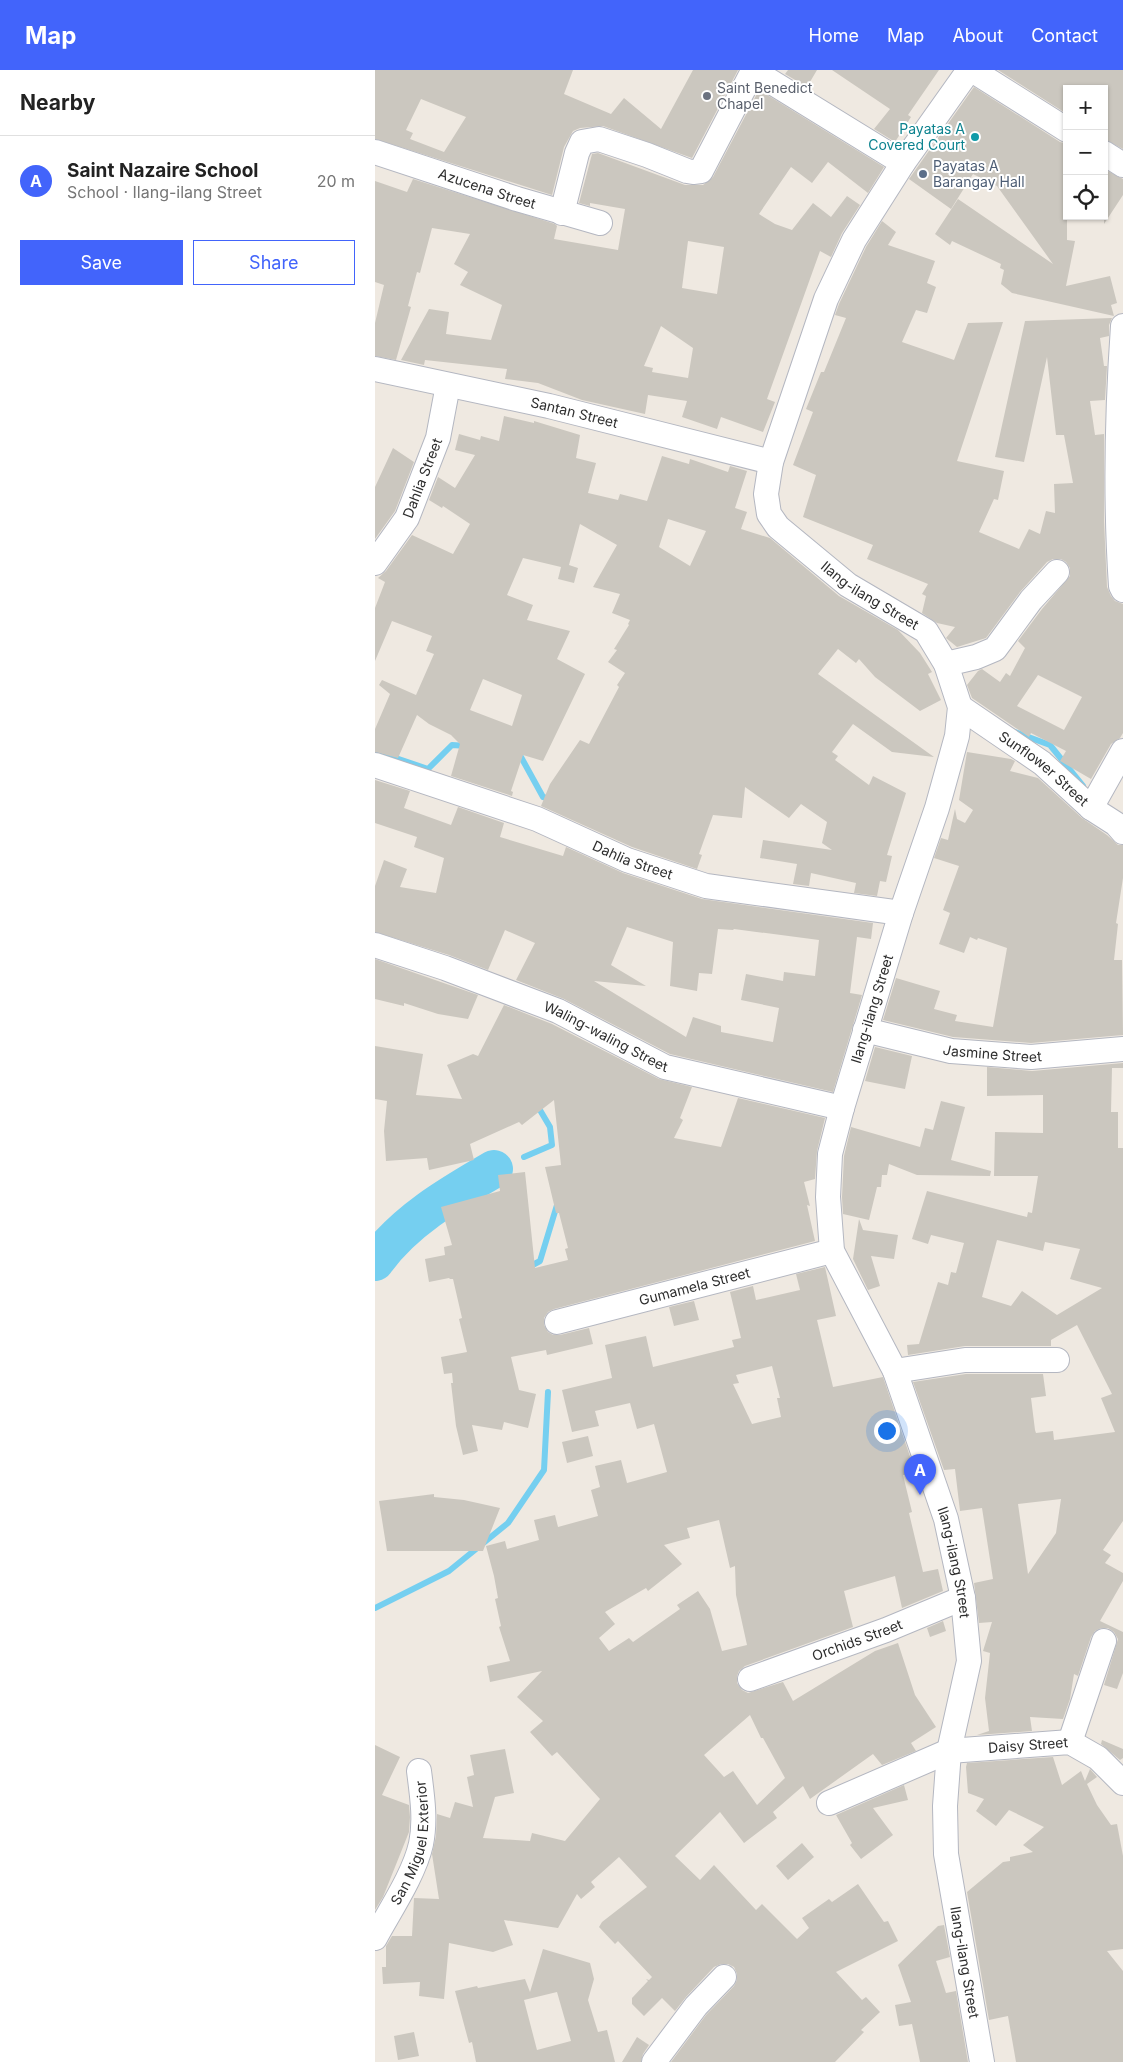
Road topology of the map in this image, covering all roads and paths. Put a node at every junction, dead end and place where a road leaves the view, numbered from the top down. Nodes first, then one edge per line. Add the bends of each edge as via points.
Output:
1 (753, 70) edge
2 (970, 70) edge
3 (1063, 128) edge
4 (375, 152) edge
5 (1108, 156) edge
6 (903, 163) junction
7 (1123, 165) edge
8 (562, 213) junction
9 (600, 223) dead end
10 (1123, 326) edge
11 (375, 369) edge
12 (448, 385) junction
13 (771, 462) junction
14 (376, 558) edge
15 (1057, 572) dead end
16 (1123, 590) edge
17 (946, 664) junction
18 (960, 707) junction
19 (1123, 751) edge
20 (375, 766) edge
21 (1096, 802) junction
22 (1123, 832) edge
23 (901, 913) junction
24 (375, 945) edge
25 (865, 1030) junction
26 (1123, 1049) edge
27 (842, 1108) junction
28 (832, 1251) junction
29 (557, 1322) dead end
30 (1057, 1360) dead end
31 (895, 1371) junction
32 (963, 1598) junction
33 (1104, 1641) dead end
34 (750, 1679) dead end
35 (1070, 1742) junction
36 (949, 1752) junction
37 (419, 1771) dead end
38 (1123, 1783) edge
39 (829, 1803) dead end
40 (375, 1938) edge
41 (724, 1977) dead end
42 (654, 2062) edge
43 (982, 2062) edge

1 - 6 street
1 - 8 street via 701,171 687,171 599,139 590,139 582,142 577,153
2 - 3 street
2 - 6 street, Ilang-ilang Street
4 - 8 street, Azucena Street
5 - 7 street
6 - 13 street, Ilang-ilang Street via 854,240 826,299
8 - 9 street, Azucena Street
10 - 16 street via 1118,397 1117,527
11 - 12 street, Santan Street
12 - 13 street, Santan Street via 549,406
12 - 14 street, Dahlia Street via 438,438 407,518
13 - 17 street, Ilang-ilang Street via 766,494 769,514 778,527 848,585 926,631
15 - 17 street via 1031,600 995,649
17 - 18 street, Ilang-ilang Street
18 - 21 street, Sunflower Street
18 - 23 street, Ilang-ilang Street via 957,736 940,799
19 - 21 street
20 - 23 street, Dahlia Street via 537,819 627,860 706,886
21 - 22 street, Sunflower Street
23 - 25 street, Ilang-ilang Street
24 - 27 street, Waling-waling Street via 558,1011 665,1067
25 - 26 street, Jasmine Street via 951,1051 1025,1057
25 - 27 street, Ilang-ilang Street
27 - 28 street, Ilang-ilang Street via 830,1163 828,1197
28 - 29 street, Gumamela Street
28 - 31 street, Ilang-ilang Street
30 - 31 street via 965,1360
31 - 32 street, Ilang-ilang Street via 946,1519
32 - 34 street, Orchids Street via 886,1630
32 - 36 street, Ilang-ilang Street via 969,1660
33 - 35 street
35 - 36 street, Daisy Street
35 - 38 street, Daisy Street via 1098,1758
36 - 39 street, Daisy Street
36 - 43 street, Ilang-ilang Street via 945,1854
37 - 40 street, San Miguel Exterior via 424,1824 421,1845 410,1873
41 - 42 street

